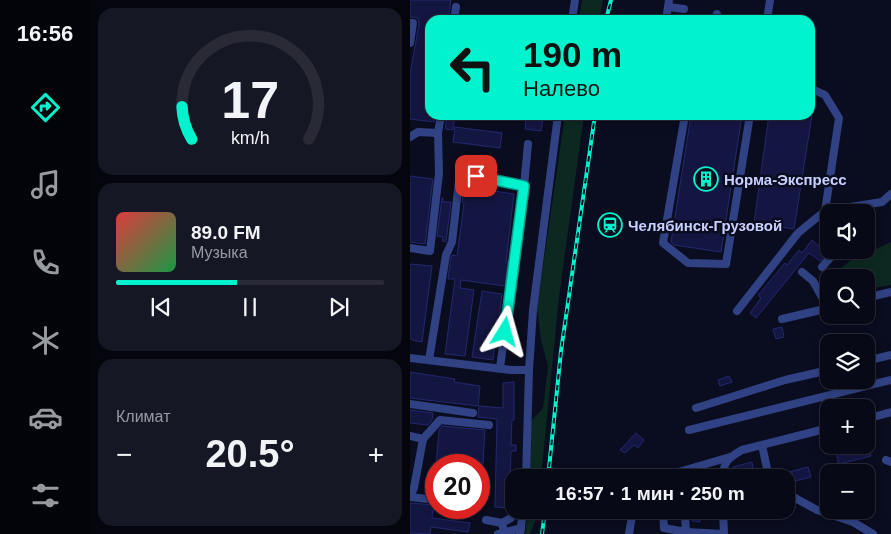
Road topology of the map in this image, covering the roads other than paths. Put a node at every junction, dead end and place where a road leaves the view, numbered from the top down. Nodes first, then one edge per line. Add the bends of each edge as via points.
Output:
1 (575, 0) edge
2 (770, 0) edge
3 (668, 4) edge
4 (456, 8) dead end
5 (684, 9) dead end
6 (455, 15) edge
7 (573, 15) edge
8 (768, 15) edge
9 (410, 23) edge
10 (410, 44) edge
11 (815, 90) edge
12 (440, 120) edge
13 (557, 120) edge
14 (684, 120) edge
15 (749, 120) edge
16 (438, 133) junction
17 (410, 137) edge
18 (528, 144) dead end
19 (524, 186) junction
20 (891, 194) edge
21 (826, 204) edge
22 (869, 204) edge
23 (820, 215) edge
24 (410, 248) edge
25 (830, 259) edge
26 (822, 268) dead end
27 (802, 272) dead end
28 (891, 292) edge
29 (820, 293) edge
30 (875, 296) edge
31 (820, 310) edge
32 (737, 311) dead end
33 (782, 319) dead end
34 (891, 356) edge
35 (410, 358) edge
36 (875, 359) edge
37 (429, 360) junction
38 (500, 368) junction
39 (529, 370) junction
40 (820, 372) edge
41 (891, 380) edge
42 (410, 404) edge
43 (696, 408) dead end
44 (891, 412) edge
45 (473, 413) dead end
46 (875, 416) edge
47 (489, 424) dead end
48 (689, 430) dead end
49 (820, 430) edge
50 (410, 436) edge
51 (423, 439) junction
52 (762, 445) junction
53 (730, 457) junction
54 (526, 469) edge
55 (689, 469) edge
56 (723, 469) edge
57 (767, 469) edge
58 (414, 470) edge
59 (410, 497) edge
60 (795, 498) edge
61 (425, 499) edge
62 (509, 519) edge
63 (632, 519) edge
64 (664, 519) edge
65 (685, 519) edge
66 (723, 519) edge
67 (486, 520) dead end
68 (502, 523) junction
69 (521, 531) edge
70 (501, 533) edge
71 (686, 533) edge
72 (629, 534) edge
73 (724, 534) edge
74 (873, 534) edge

1 - 7 street
2 - 8 street
3 - 5 street
4 - 6 street
9 - 10 street via 413,24
11 - 21 street via 825,95 839,118
12 - 16 street
13 - 39 street via 534,300
14 - 15 street via 663,243 688,263 726,264
16 - 17 street via 418,132
16 - 24 street via 439,173 430,251
18 - 19 street
19 - 37 street via 460,172 452,242 446,255
19 - 38 street
20 - 22 street via 882,202
23 - 32 street via 798,233
25 - 26 street
27 - 29 street
28 - 30 street
31 - 33 street
34 - 36 street
35 - 37 street
37 - 38 street
38 - 39 street
39 - 54 street
40 - 43 street
41 - 48 street
42 - 45 street
44 - 46 street
47 - 51 street via 440,420
49 - 52 street
50 - 51 street
51 - 58 street
52 - 53 street
52 - 57 street
53 - 55 street
53 - 56 street
58 - 59 street via 414,488
59 - 61 street
60 - 74 street
62 - 68 street
63 - 72 street
64 - 71 street via 664,528
65 - 71 street
66 - 73 street
67 - 68 street
68 - 70 street
69 - 70 street
71 - 73 street

